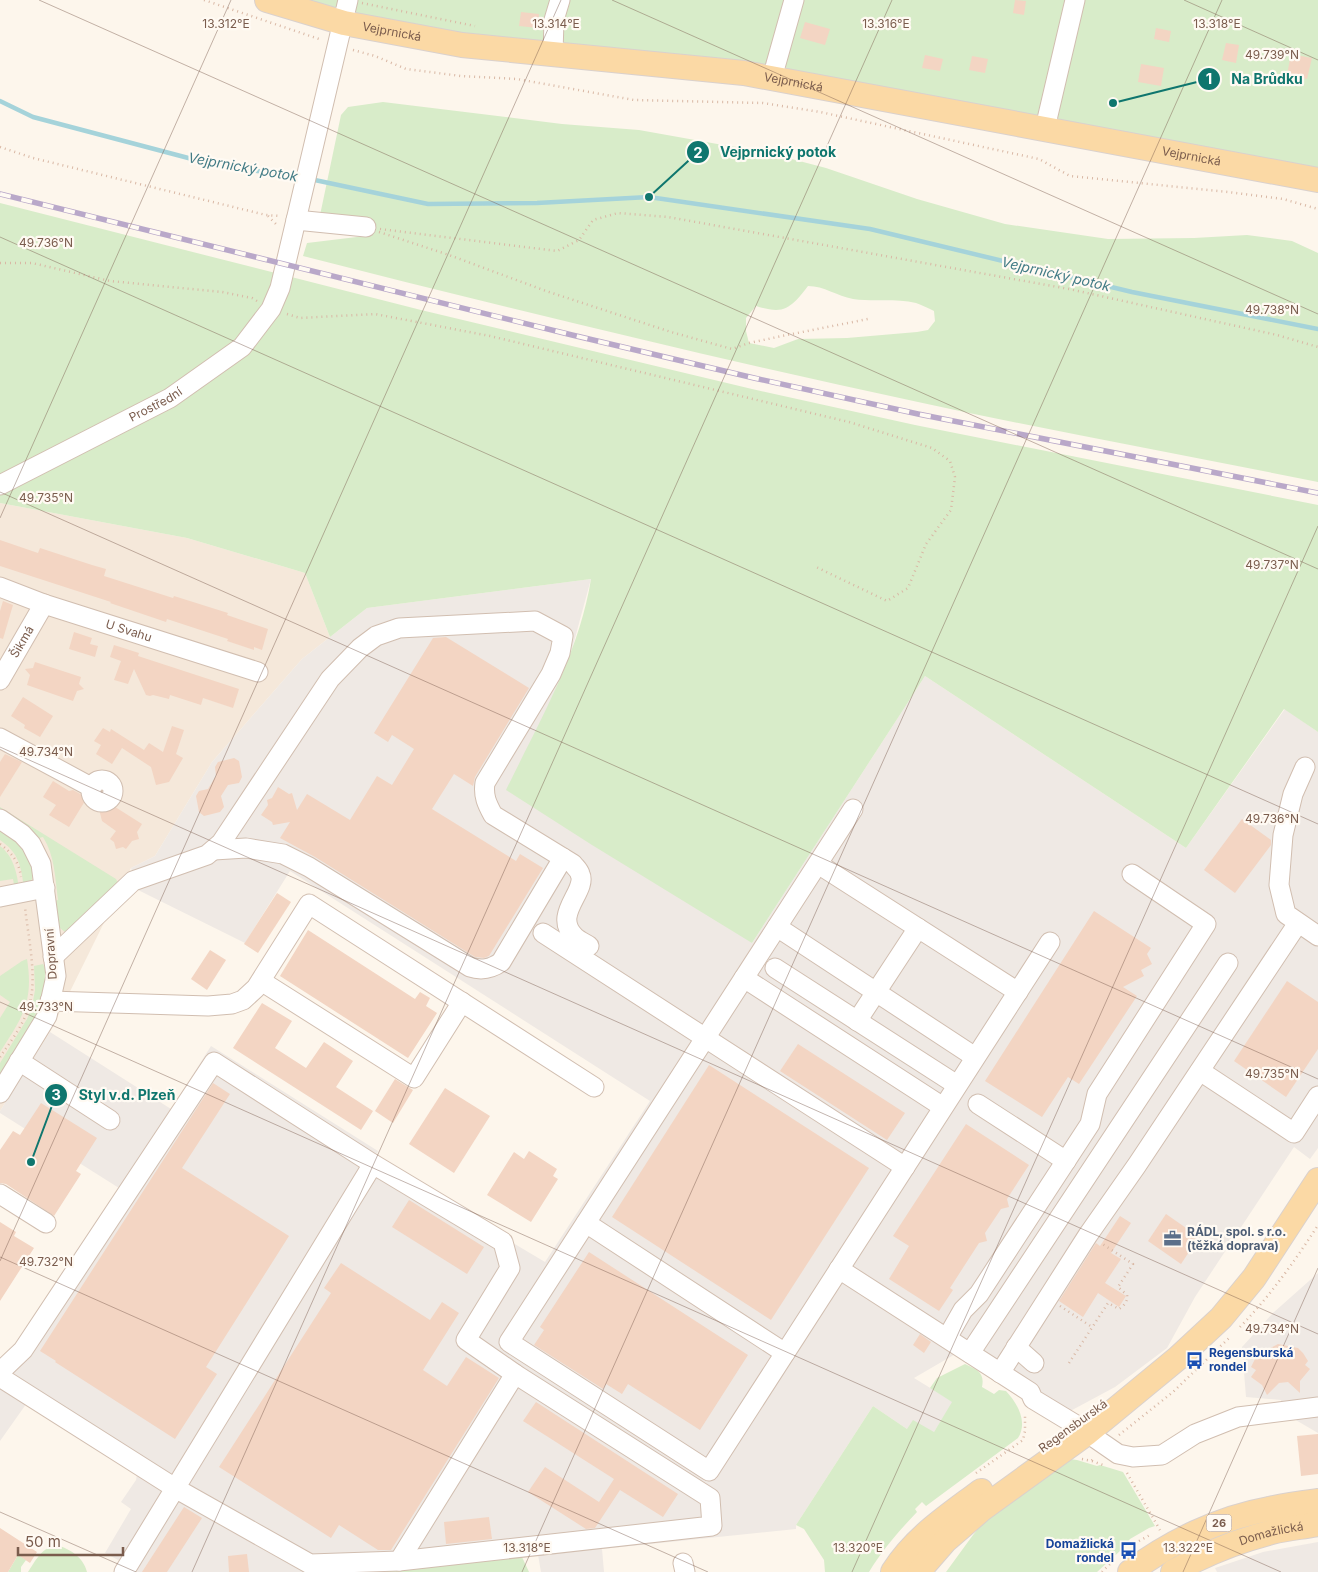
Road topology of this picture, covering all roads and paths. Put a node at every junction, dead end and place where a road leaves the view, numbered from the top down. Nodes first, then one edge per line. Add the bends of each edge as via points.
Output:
1 (204, 0) edge
2 (267, 0) edge
3 (348, 0) edge
4 (560, 0) edge
5 (794, 0) edge
6 (1075, 0) edge
7 (341, 34) junction
8 (553, 54) junction
9 (772, 78) junction
10 (1044, 128) junction
11 (0, 147) edge
12 (1318, 180) edge
13 (1318, 209) edge
14 (298, 210) junction
15 (366, 227) junction
16 (0, 262) edge
17 (272, 310) junction
18 (868, 319) dead end
19 (1318, 347) edge
20 (0, 485) edge
21 (816, 567) dead end
22 (0, 587) edge
23 (44, 604) junction
24 (258, 672) dead end
25 (0, 680) edge
26 (0, 738) edge
27 (1305, 767) dead end
28 (91, 787) dead end
29 (853, 809) dead end
30 (0, 819) edge
31 (0, 844) edge
32 (214, 850) junction
33 (564, 858) junction
34 (818, 864) junction
35 (1132, 874) dead end
36 (45, 888) junction
37 (23, 892) junction
38 (0, 896) edge
39 (1298, 923) junction
40 (777, 927) junction
41 (918, 928) junction
42 (542, 934) dead end
43 (1318, 936) edge
44 (1050, 942) dead end
45 (589, 946) dead end
46 (53, 957) junction
47 (1228, 963) dead end
48 (775, 968) dead end
49 (744, 978) junction
50 (261, 981) junction
51 (876, 992) junction
52 (1018, 992) junction
53 (50, 1002) junction
54 (462, 1002) junction
55 (857, 1020) junction
56 (705, 1038) junction
57 (975, 1057) junction
58 (0, 1058) edge
59 (20, 1061) junction
60 (1200, 1071) junction
61 (957, 1085) junction
62 (594, 1087) dead end
63 (0, 1092) edge
64 (1318, 1096) edge
65 (978, 1104) dead end
66 (943, 1107) junction
67 (110, 1120) dead end
68 (1066, 1161) junction
69 (373, 1164) junction
70 (905, 1167) junction
71 (1318, 1180) edge
72 (0, 1194) edge
73 (46, 1223) dead end
74 (586, 1223) junction
75 (1088, 1235) junction
76 (839, 1269) junction
77 (1048, 1298) junction
78 (1092, 1327) junction
79 (947, 1338) junction
80 (1016, 1347) junction
81 (785, 1353) junction
82 (970, 1353) junction
83 (1069, 1362) dead end
84 (1034, 1364) dead end
85 (0, 1372) edge
86 (1000, 1373) junction
87 (515, 1374) junction
88 (0, 1377) edge
89 (1318, 1407) edge
90 (1082, 1429) junction
91 (1091, 1461) dead end
92 (1105, 1465) dead end
93 (1125, 1470) dead end
94 (175, 1488) junction
95 (1318, 1501) edge
96 (1318, 1524) edge
97 (1160, 1530) dead end
98 (399, 1561) junction
99 (124, 1572) edge
100 (893, 1572) edge
101 (920, 1572) edge
102 (1130, 1572) edge
103 (1173, 1572) edge

1 - 7 path
2 - 7 main road, Vejprnická
3 - 7 street, Prostřední
4 - 8 street via 554,20
5 - 9 street
6 - 10 street
7 - 8 main road, Vejprnická
7 - 13 path via 375,56 406,68 461,76 517,79 634,100 763,103 820,112 1039,159 1070,176 1228,192
7 - 14 street, Prostřední
8 - 9 main road, Vejprnická
9 - 10 main road, Vejprnická
10 - 12 main road, Vejprnická
11 - 14 path via 266,215 281,216 287,205
14 - 15 street
14 - 17 street, Prostřední
15 - 18 path via 546,291 732,349
15 - 19 path via 557,252 579,240 593,220 618,213 668,217 1068,289
16 - 17 path via 32,263 110,280 222,292 252,298
17 - 20 street, Prostřední via 242,347 170,398
17 - 21 path via 300,318 375,314 490,336 849,422 932,448 950,461 955,477 951,510 926,544 908,588 887,601
22 - 23 street, U Svahu
23 - 24 street, U Svahu
23 - 25 street, Šikmá
26 - 28 street
27 - 39 street via 1293,794 1283,835 1279,885 1286,914
29 - 34 street
30 - 36 street, Dopravní via 31,844 41,864
31 - 37 path via 12,854 20,868
32 - 33 street via 246,848 283,854 470,967 485,970 501,962
32 - 33 street via 330,679 376,636 399,628 535,621 563,636 560,653 551,674 485,783 484,792 493,815
32 - 46 street via 208,855 133,881
33 - 45 street via 573,864 582,880 570,904 569,929
34 - 40 street
34 - 41 street
35 - 68 street via 1206,924 1097,1094 1090,1124
36 - 37 street
36 - 46 street, Dopravní
37 - 38 street
37 - 58 path via 33,986 26,1016
39 - 43 street
39 - 60 street
40 - 49 street
40 - 51 street
41 - 51 street
41 - 52 street
42 - 56 street
44 - 52 street
46 - 53 street, Dopravní via 56,976
47 - 82 street
48 - 55 street
49 - 56 street
49 - 66 street
50 - 53 street via 243,1000 232,1004
50 - 54 street via 414,1078
50 - 54 street via 309,904
51 - 55 street
51 - 57 street
52 - 57 street
53 - 59 street, Dopravní via 47,1016
54 - 62 street
55 - 61 street
56 - 70 street
56 - 74 street
57 - 61 street
59 - 63 street, Dopravní
59 - 67 street
60 - 64 street via 1294,1132
60 - 75 street
61 - 66 street
65 - 68 street
66 - 70 street
68 - 79 street
69 - 85 street via 214,1062 23,1350
69 - 87 street via 503,1242 510,1268 466,1340
69 - 94 street
70 - 76 street
71 - 90 main road, Regensburská via 1254,1278
72 - 73 street
74 - 81 street
74 - 81 street via 509,1342 709,1471
75 - 77 street
75 - 78 path via 1133,1264 1118,1287 1128,1299 1119,1309 1108,1303
76 - 79 street
76 - 81 street
77 - 78 path
77 - 80 street
78 - 83 path
79 - 82 street
80 - 84 street
80 - 86 street
82 - 86 street
86 - 90 street via 1030,1392 1033,1399
87 - 98 street
87 - 98 street via 710,1498 712,1526
88 - 94 street
89 - 90 street via 1259,1422 1238,1417 1195,1434 1162,1455 1133,1457 1118,1454
90 - 100 main road, Regensburská via 998,1479 929,1530
90 - 101 main road, Regensburská via 945,1541
91 - 92 path
93 - 97 path
94 - 98 street via 310,1564
94 - 99 street
95 - 102 main road, Domažlická / 26 via 1267,1509 1220,1523 1175,1542
96 - 103 main road, Domažlická / 26 via 1274,1531 1228,1545

